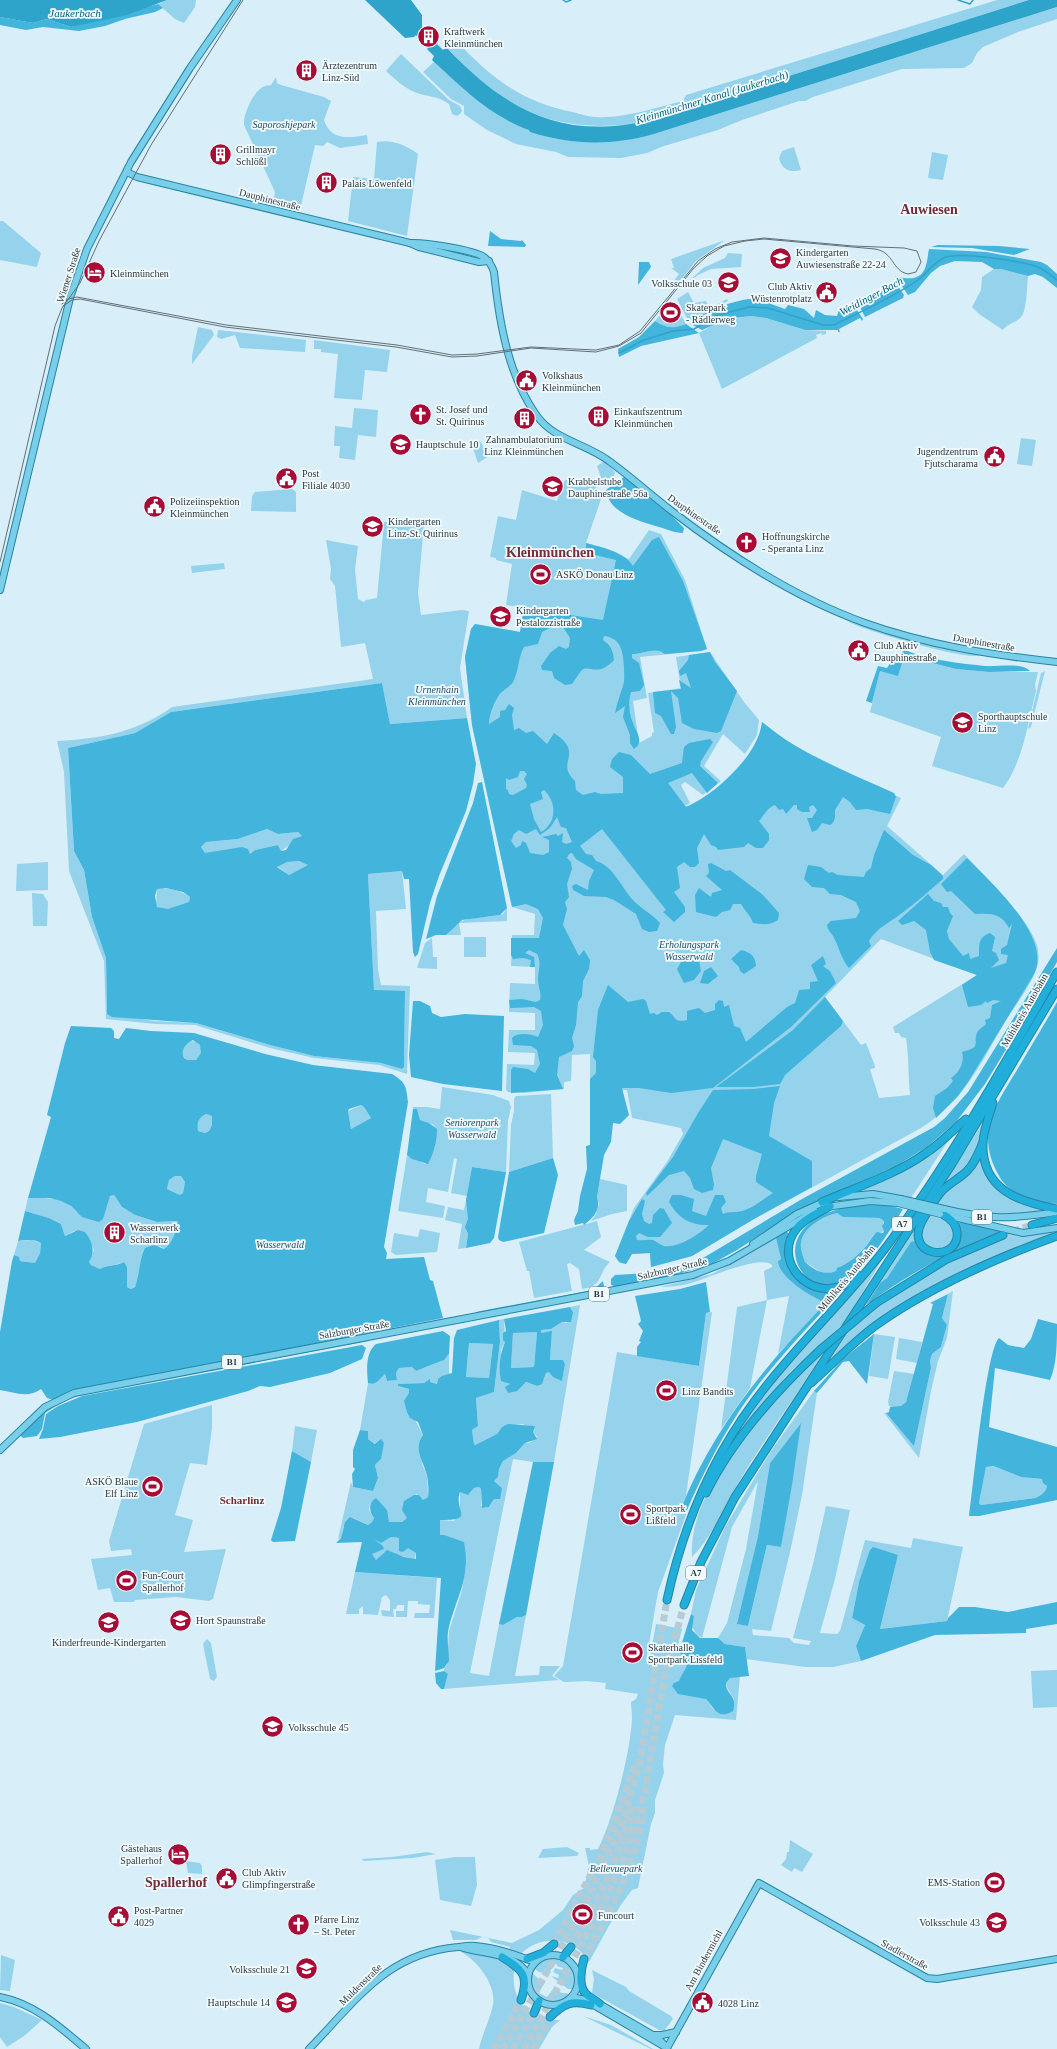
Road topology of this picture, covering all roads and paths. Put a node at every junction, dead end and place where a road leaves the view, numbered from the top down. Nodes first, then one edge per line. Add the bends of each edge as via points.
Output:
1 (237, 0) edge
2 (127, 172) junction
3 (0, 590) edge
4 (1057, 662) edge
5 (1057, 972) edge
6 (1057, 989) edge
7 (987, 1092) junction
8 (996, 1092) junction
9 (966, 1119) junction
10 (983, 1142) junction
11 (899, 1201) junction
12 (822, 1202) junction
13 (830, 1206) junction
14 (1057, 1211) edge
15 (942, 1212) junction
16 (1057, 1218) edge
17 (1032, 1225) tunnel mouth
18 (1057, 1228) edge
19 (1003, 1235) tunnel mouth
20 (1057, 1236) edge
21 (729, 1261) junction
22 (805, 1388) junction
23 (0, 1450) edge
24 (684, 1605) tunnel mouth
25 (759, 1883) joint
26 (460, 1947) junction
27 (571, 1947) tunnel mouth
28 (548, 1955) junction
29 (502, 1957) junction
30 (562, 1957) junction
31 (527, 1959) junction
32 (1057, 1960) edge
33 (535, 1962) junction
34 (576, 1971) junction
35 (528, 1974) junction
36 (528, 1985) junction
37 (578, 1986) junction
38 (0, 1997) edge
39 (572, 1997) junction
40 (538, 2001) junction
41 (600, 2004) junction
42 (591, 2005) junction
43 (556, 2006) junction
44 (534, 2012) tunnel mouth
45 (676, 2032) junction
46 (653, 2035) junction
47 (667, 2048) edge
48 (86, 2049) edge
49 (309, 2049) edge

1 - 2 main road, Wiener Straße via 190,68
2 - 3 main road, Wiener Straße via 76,274
2 - 4 main road, Dauphinestraße via 137,177 479,262 489,261 494,272 502,328 518,381 537,415 549,428 604,457 673,512 740,558 832,609 881,628 929,642 1021,659
5 - 7 highway, Mühlkreis Autobahn / A7
6 - 8 highway, Mühlkreis Autobahn / A7
7 - 9 highway
7 - 19 highway, Mühlkreis Autobahn / A7, bridge via 887,1245 766,1386 737,1426 714,1464 698,1500 678,1554 668,1600 702,1501 719,1469 778,1392 820,1350 876,1303 948,1259
8 - 10 highway
8 - 22 highway, Mühlkreis Autobahn / A7
9 - 12 highway via 918,1159
9 - 13 highway via 905,1213 862,1271 844,1286 827,1290 810,1286 801,1278 792,1264 789,1249 793,1235 801,1224
10 - 14 highway via 989,1169 1005,1191 1029,1204
10 - 15 highway via 973,1163 941,1192 921,1222 919,1241 927,1250 935,1253 947,1251 956,1239 955,1226
11 - 12 main road, Salzburger Straße / B1 via 862,1194
11 - 13 main road, Salzburger Straße / B1 via 870,1201
11 - 15 main road, Salzburger Straße / B1, bridge
12 - 21 main road, Salzburger Straße / B1 via 797,1214
13 - 21 main road, Salzburger Straße / B1 via 808,1214
14 - 15 main road, Salzburger Straße / B1 via 1005,1219
15 - 18 main road, Salzburger Straße / B1 via 1023,1232
16 - 17 highway
20 - 22 highway via 970,1272 892,1315 845,1350
21 - 23 main road, Salzburger Straße / B1 via 680,1278 74,1393 45,1407
22 - 24 highway, Mühlkreis Autobahn / A7 via 721,1521
25 - 32 main road, Stadlerstraße via 928,1978 937,1979
25 - 45 main road, Am Bindermichl
26 - 29 main road, Muldenstraße
26 - 31 main road, Muldenstraße via 489,1947
26 - 49 main road, Muldenstraße via 441,1948 390,1969 376,1980
27 - 30 highway
28 - 30 main road
28 - 31 highway via 554,1944 543,1953
28 - 33 main road
29 - 35 main road, Muldenstraße via 514,1961
29 - 36 highway via 523,1972 525,1985 521,2000
30 - 34 main road via 571,1962
31 - 33 main road, Muldenstraße
33 - 35 main road
34 - 37 main road
34 - 41 highway via 584,1959 581,1969 582,1989
35 - 36 main road
36 - 40 main road
37 - 39 main road
37 - 41 main road via 582,1994
38 - 48 main road via 45,2016
39 - 42 main road
39 - 43 main road
40 - 43 main road
40 - 44 highway
41 - 46 main road
42 - 43 highway via 573,2002 550,2017
42 - 47 main road
45 - 46 main road
45 - 47 main road, Am Bindermichl
46 - 47 main road

